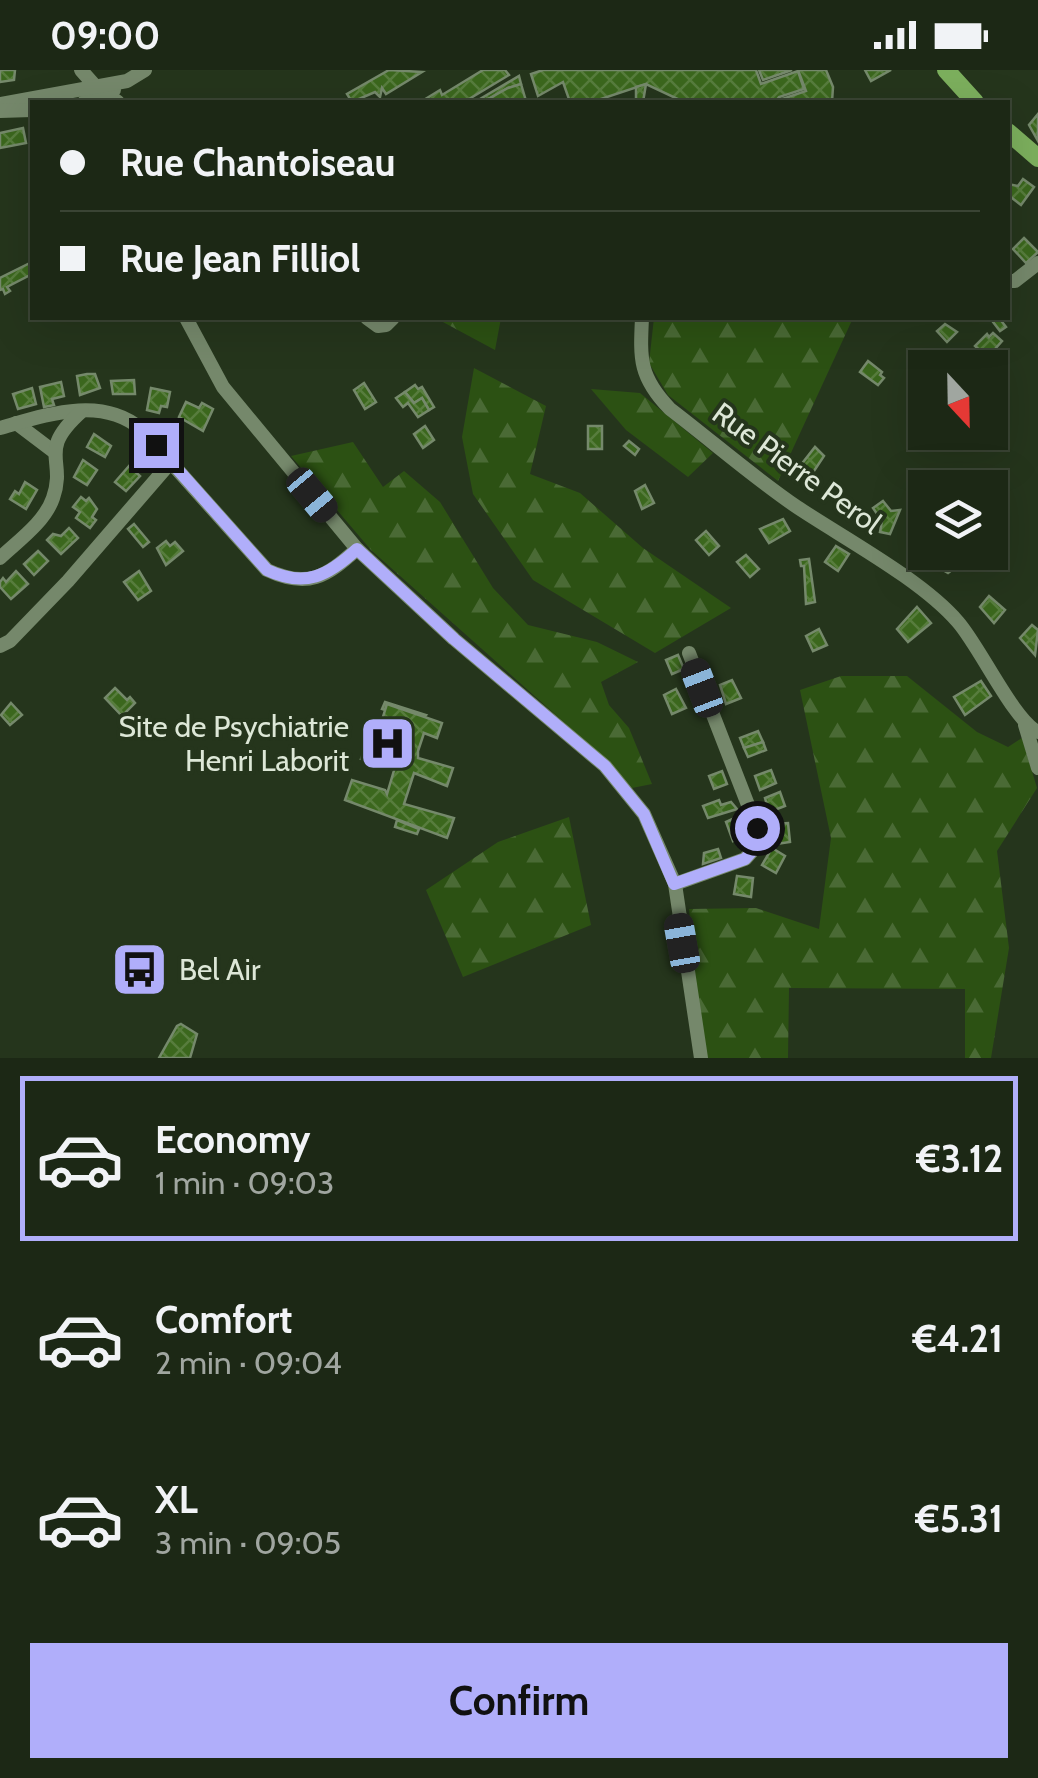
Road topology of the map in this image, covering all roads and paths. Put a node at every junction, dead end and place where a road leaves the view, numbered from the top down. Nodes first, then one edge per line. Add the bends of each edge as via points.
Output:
1 (79, 70) edge
2 (145, 70) edge
3 (946, 70) edge
4 (107, 91) edge
5 (63, 95) junction
6 (37, 100) edge
7 (972, 100) edge
8 (30, 101) edge
9 (0, 107) edge
10 (30, 110) edge
11 (1010, 134) edge
12 (1038, 158) edge
13 (1038, 263) edge
14 (1010, 281) edge
15 (187, 320) edge
16 (369, 320) edge
17 (391, 320) edge
18 (642, 320) edge
19 (83, 411) junction
20 (16, 424) junction
21 (0, 428) edge
22 (54, 451) junction
23 (170, 462) junction
24 (357, 549) junction
25 (0, 558) edge
26 (0, 646) edge
27 (689, 653) dead end
28 (1032, 729) edge
29 (1038, 768) edge
30 (674, 884) junction
31 (701, 1058) edge

1 - 4 street
1 - 5 street
2 - 4 street
3 - 7 main road
4 - 5 street
5 - 6 street
8 - 9 street
9 - 10 street
11 - 12 main road
13 - 14 street
15 - 24 street via 223,387
16 - 17 street via 378,326
18 - 28 street, Rue Pierre Perol via 642,370 654,393 792,503 935,600 981,652
19 - 20 street
19 - 22 street
19 - 23 street via 128,417
20 - 21 street
20 - 22 street
22 - 25 street via 52,501
23 - 24 street via 273,573 316,578
23 - 26 street via 68,582
24 - 30 street via 605,766 644,814
27 - 30 street via 757,828 755,848 745,859
28 - 29 street, Rue Pierre Perol
30 - 31 street

